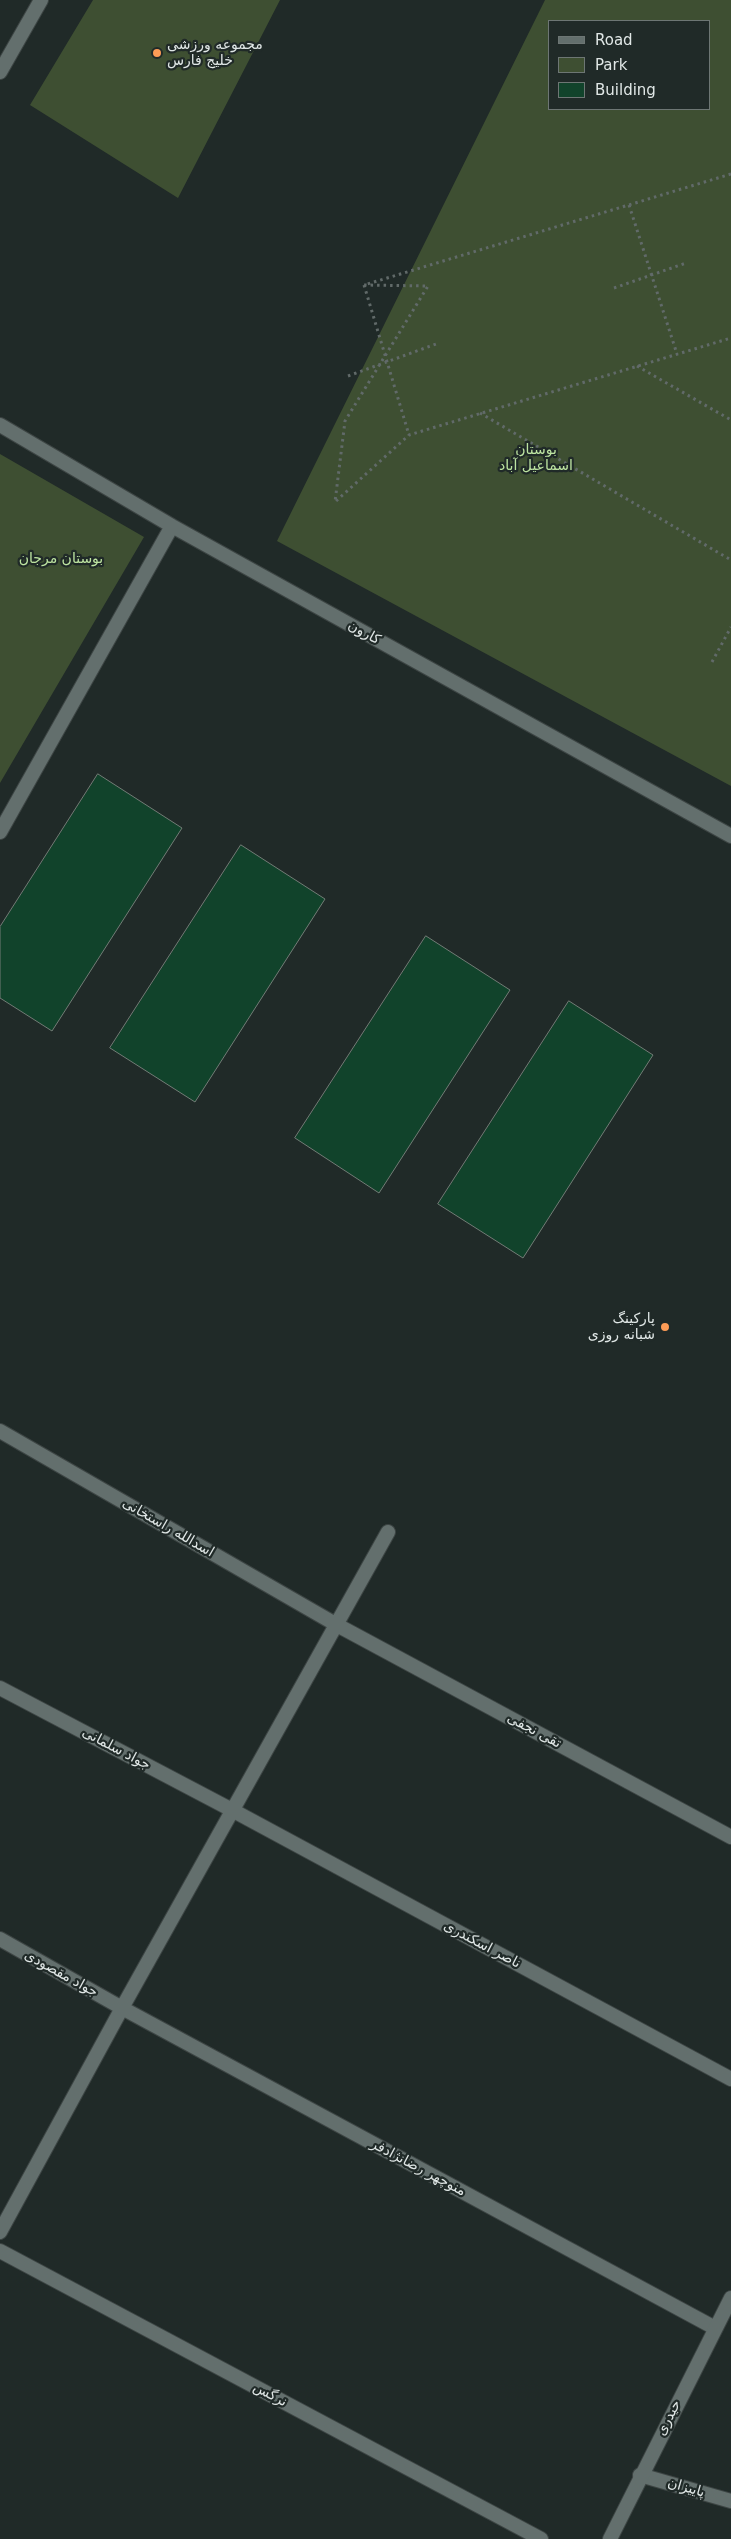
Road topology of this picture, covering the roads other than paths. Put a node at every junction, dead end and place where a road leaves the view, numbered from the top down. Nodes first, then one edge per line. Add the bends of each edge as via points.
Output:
1 (41, 0) edge
2 (0, 72) edge
3 (0, 425) edge
4 (172, 526) junction
5 (0, 832) edge
6 (731, 836) edge
7 (0, 1431) edge
8 (388, 1532) dead end
9 (337, 1625) junction
10 (0, 1688) edge
11 (232, 1810) junction
12 (731, 1837) edge
13 (0, 1939) edge
14 (122, 2008) junction
15 (731, 2079) edge
16 (0, 2232) edge
17 (0, 2250) edge
18 (731, 2298) edge
19 (715, 2328) junction
20 (640, 2476) junction
21 (731, 2501) edge
22 (541, 2539) edge
23 (610, 2539) edge

1 - 2 street
3 - 4 street, کارون
4 - 5 street
4 - 6 street, کارون
7 - 9 street, اسدالله راستخانی
8 - 9 street
9 - 11 street
9 - 12 street, تقی نجفی
10 - 11 street, جواد سلمانی
11 - 14 street
11 - 15 street, ناصر اسکندری
13 - 14 street, جواد مقصودی
14 - 16 street
14 - 19 street, منوچهر رضانژادفر
17 - 22 street, نرگس
18 - 19 street, حیدری
19 - 20 street, حیدری
20 - 21 street, پاییزان
20 - 23 street, حیدری

